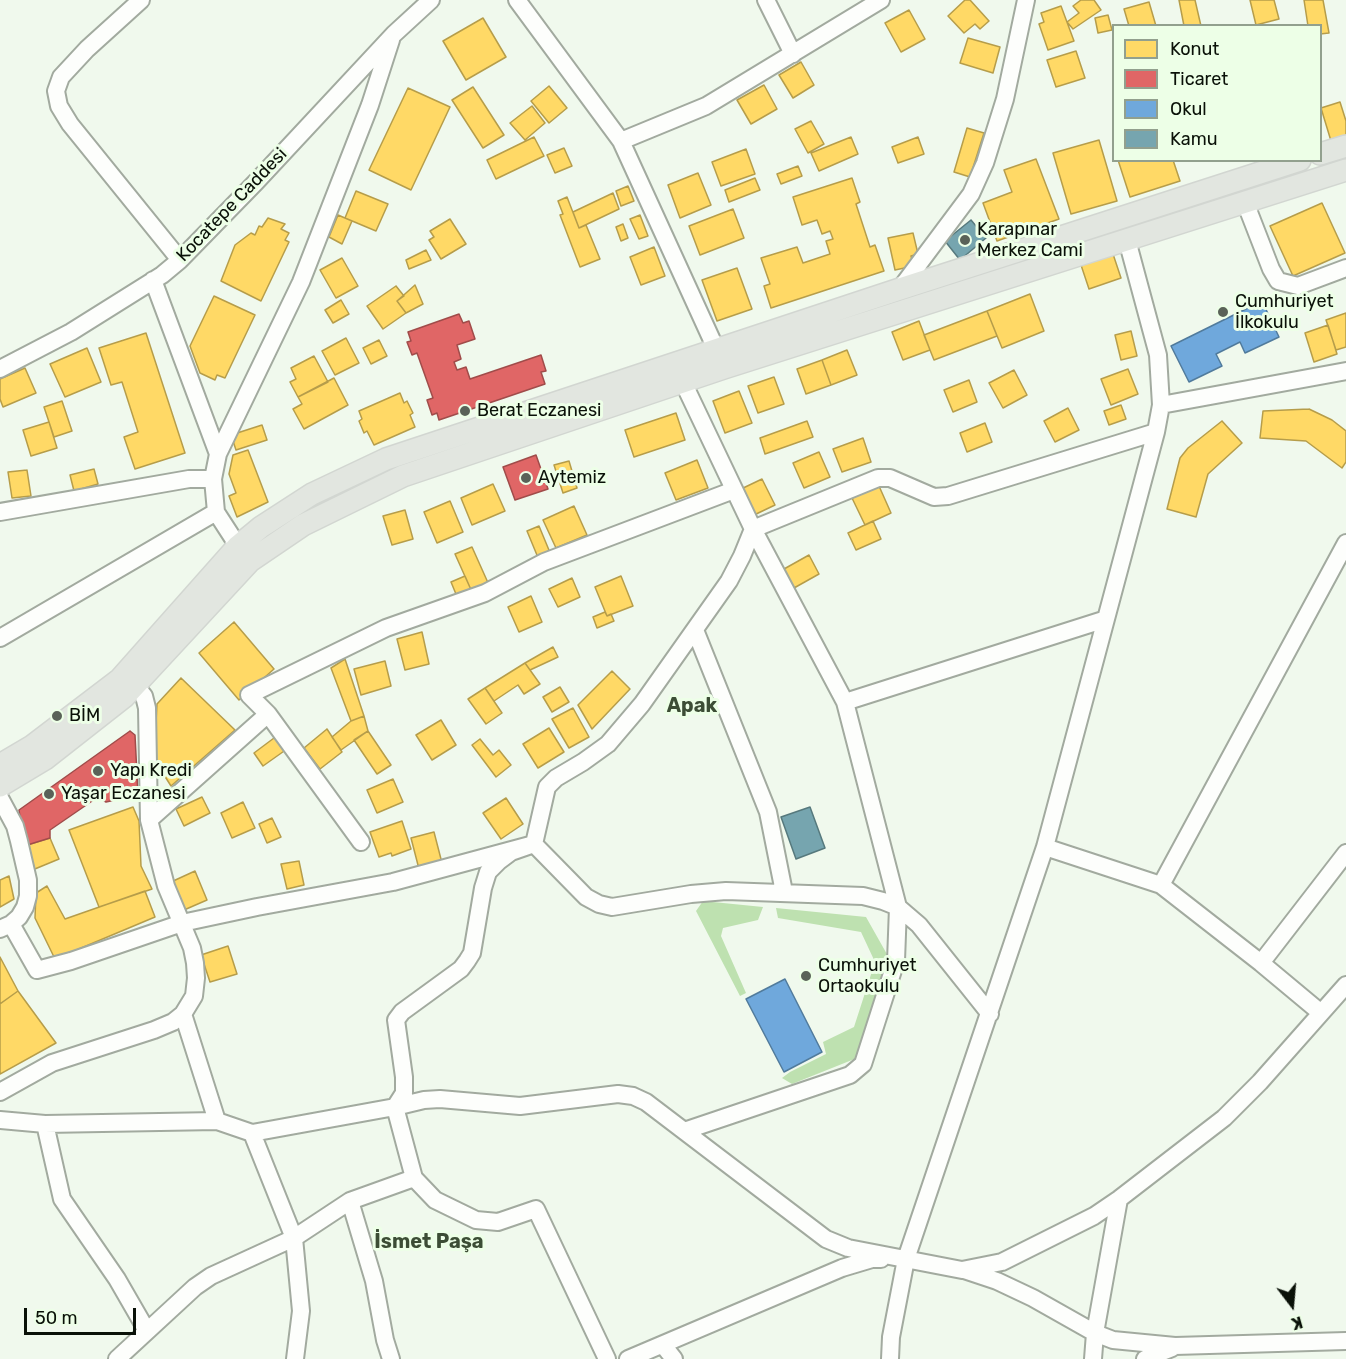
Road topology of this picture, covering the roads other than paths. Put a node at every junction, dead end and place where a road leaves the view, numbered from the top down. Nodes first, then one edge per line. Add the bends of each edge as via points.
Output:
1 (141, 0) edge
2 (431, 0) edge
3 (517, 0) edge
4 (766, 0) edge
5 (881, 0) edge
6 (1026, 0) edge
7 (394, 33) junction
8 (793, 54) junction
9 (621, 141) junction
10 (1346, 146) edge
11 (1322, 153) edge
12 (1294, 162) edge
13 (1346, 170) edge
14 (1245, 202) junction
15 (1127, 240) junction
16 (180, 260) junction
17 (1346, 268) edge
18 (153, 280) junction
19 (900, 289) junction
20 (720, 359) junction
21 (0, 369) edge
22 (1346, 371) edge
23 (678, 373) junction
24 (1161, 405) junction
25 (1156, 432) junction
26 (218, 454) junction
27 (213, 479) junction
28 (734, 490) junction
29 (0, 512) edge
30 (216, 512) junction
31 (753, 528) junction
32 (1346, 543) edge
33 (238, 546) junction
34 (1106, 619) junction
35 (695, 630) junction
36 (0, 638) edge
37 (127, 682) junction
38 (845, 702) junction
39 (268, 714) junction
40 (0, 765) edge
41 (0, 786) edge
42 (0, 798) edge
43 (149, 820) junction
44 (361, 842) dead end
45 (534, 844) junction
46 (1045, 847) junction
47 (1346, 853) edge
48 (1161, 885) junction
49 (784, 892) junction
50 (898, 907) junction
51 (182, 923) junction
52 (6, 926) edge
53 (1262, 963) junction
54 (1346, 985) edge
55 (1321, 1013) junction
56 (183, 1014) junction
57 (990, 1014) junction
58 (0, 1092) edge
59 (395, 1107) junction
60 (0, 1120) edge
61 (217, 1121) junction
62 (45, 1124) junction
63 (684, 1131) junction
64 (252, 1133) junction
65 (414, 1178) junction
66 (1119, 1199) junction
67 (350, 1201) junction
68 (294, 1238) junction
69 (906, 1259) junction
70 (962, 1270) junction
71 (147, 1331) junction
72 (1095, 1333) junction
73 (1346, 1341) edge
74 (663, 1345) junction
75 (1175, 1346) junction
76 (117, 1359) edge
77 (295, 1359) edge
78 (392, 1359) edge
79 (607, 1359) edge
80 (628, 1359) edge
81 (674, 1359) edge
82 (890, 1359) edge
83 (1093, 1359) edge
84 (1145, 1359) edge

1 - 16 street via 87,49 61,77 56,91 59,106 70,124
2 - 7 street, Kocatepe Caddesi
3 - 9 street
4 - 8 street
5 - 8 street
6 - 19 street via 1005,99 985,163 971,194
7 - 16 street, Kocatepe Caddesi
7 - 26 street via 301,282
8 - 9 street via 706,106
9 - 20 street
10 - 11 main road
12 - 19 main road
13 - 14 main road
14 - 15 main road
14 - 17 street via 1278,281 1298,286
15 - 20 main road
15 - 24 street via 1158,355
16 - 18 street, Kocatepe Caddesi
18 - 21 street, Kocatepe Caddesi via 71,332
18 - 26 street
19 - 20 main road
20 - 23 main road
22 - 24 street
23 - 28 street
23 - 33 main road via 386,459 312,494
23 - 37 main road via 403,476 303,525 250,561
24 - 25 street
25 - 31 street via 948,496 934,497 896,480 878,478
25 - 34 street
26 - 27 street
27 - 29 street via 189,479
27 - 30 street
28 - 31 street
28 - 39 street via 544,562 485,593 386,628 249,694
30 - 33 street
30 - 36 street
31 - 35 street via 729,581
31 - 38 street
32 - 48 street
33 - 37 main road
34 - 38 street
34 - 46 street
35 - 45 street via 608,744 547,787
35 - 49 street via 768,812
37 - 40 main road
37 - 41 main road via 124,697 45,759
37 - 43 street via 144,696 147,708
38 - 50 street
39 - 43 street
39 - 44 street
42 - 52 street via 15,826 28,880 25,907
43 - 51 street via 166,886
45 - 49 street via 586,897 612,907 726,891
45 - 51 street via 393,882
45 - 59 street via 511,852 488,872 467,962 402,1011 396,1020 404,1093
46 - 48 street
46 - 57 street
47 - 53 street
48 - 53 street
49 - 50 street via 863,896
50 - 57 street via 919,926
50 - 63 street via 896,961 863,1064 850,1075
51 - 52 street via 37,970
51 - 56 street via 194,956 196,978 194,996
53 - 55 street
54 - 55 street
55 - 66 street via 1224,1118
56 - 58 street via 154,1030 52,1063
56 - 61 street
57 - 69 street
59 - 63 street via 440,1099 542,1105 618,1094 646,1102
59 - 64 street
59 - 65 street
60 - 62 street
61 - 62 street
61 - 64 street
62 - 71 street via 62,1199
63 - 69 street via 826,1239 848,1248
64 - 68 street
65 - 67 street
65 - 79 street via 435,1200 476,1220 498,1222 536,1209
66 - 70 street via 1094,1216 1002,1262
66 - 72 street
67 - 68 street
67 - 78 street
68 - 71 street via 211,1276
68 - 77 street via 301,1311
69 - 70 street
69 - 74 street via 872,1259 842,1268
69 - 82 street
70 - 72 street via 1034,1298
71 - 76 street
72 - 75 street via 1113,1340
72 - 83 street
73 - 75 street
74 - 80 street
74 - 81 street
75 - 84 street

